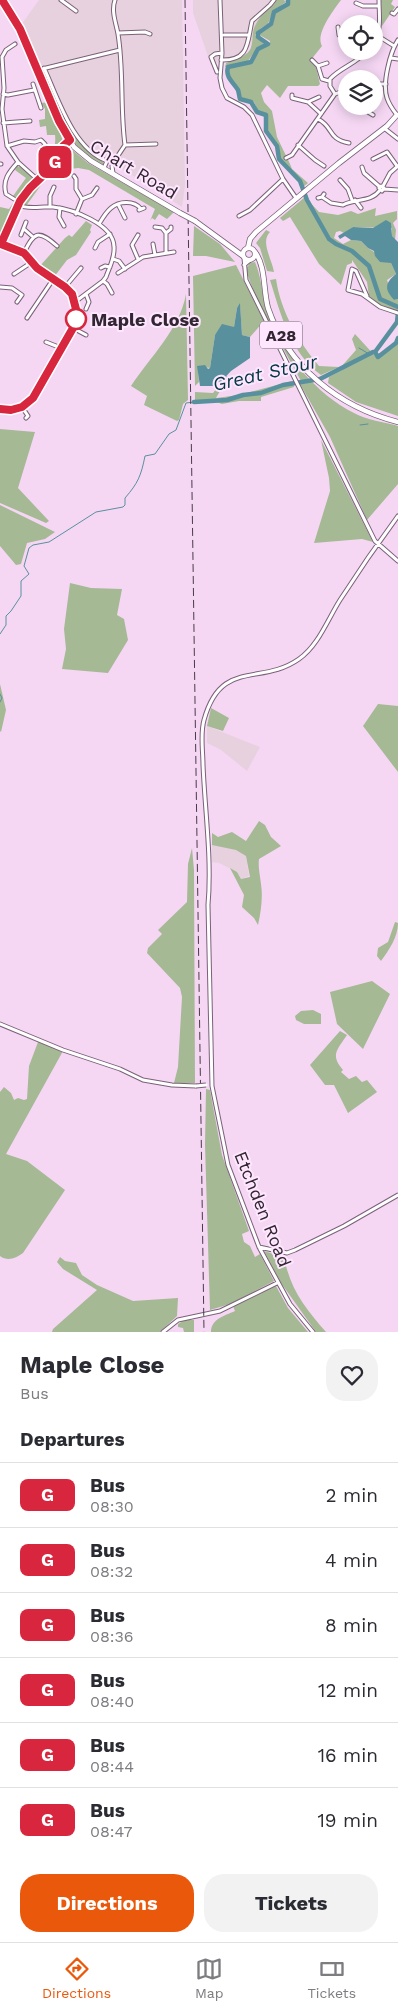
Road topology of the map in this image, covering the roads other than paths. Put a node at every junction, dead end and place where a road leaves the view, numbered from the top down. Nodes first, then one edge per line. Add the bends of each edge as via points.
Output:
1 (61, 0) edge
2 (115, 0) edge
3 (220, 0) edge
4 (274, 0) edge
5 (379, 0) edge
6 (1, 2) edge
7 (356, 2) dead end
8 (379, 6) junction
9 (398, 9) edge
10 (76, 11) dead end
11 (392, 13) dead end
12 (380, 15) edge
13 (118, 33) junction
14 (150, 34) dead end
15 (224, 35) dead end
16 (249, 35) junction
17 (383, 39) edge
18 (398, 40) edge
19 (15, 44) dead end
20 (394, 46) junction
21 (120, 50) junction
22 (222, 53) junction
23 (391, 58) junction
24 (398, 58) edge
25 (221, 60) junction
26 (312, 60) dead end
27 (359, 60) edge
28 (327, 63) dead end
29 (318, 66) junction
30 (44, 68) junction
31 (37, 70) junction
32 (217, 72) dead end
33 (329, 81) junction
34 (33, 84) dead end
35 (386, 84) joint
36 (34, 90) junction
37 (338, 93) edge
38 (3, 94) junction
39 (335, 94) junction
40 (292, 95) dead end
41 (319, 97) dead end
42 (308, 102) junction
43 (41, 108) dead end
44 (321, 114) junction
45 (398, 115) edge
46 (318, 119) junction
47 (30, 121) dead end
48 (3, 123) junction
49 (384, 128) junction
50 (398, 139) edge
51 (70, 140) junction
52 (349, 143) dead end
53 (156, 144) dead end
54 (125, 145) junction
55 (298, 145) junction
56 (7, 146) junction
57 (49, 158) dead end
58 (116, 158) junction
59 (286, 158) dead end
60 (373, 159) dead end
61 (107, 161) junction
62 (18, 162) junction
63 (324, 166) dead end
64 (362, 166) dead end
65 (398, 166) edge
66 (104, 168) junction
67 (114, 174) junction
68 (76, 177) dead end
69 (283, 179) junction
70 (38, 180) junction
71 (340, 180) dead end
72 (54, 187) dead end
73 (98, 187) dead end
74 (382, 188) junction
75 (398, 190) edge
76 (298, 196) junction
77 (321, 196) dead end
78 (82, 199) junction
79 (14, 200) dead end
80 (353, 200) junction
81 (118, 204) junction
82 (18, 205) junction
83 (343, 205) junction
84 (50, 207) junction
85 (60, 208) junction
86 (361, 208) dead end
87 (141, 209) dead end
88 (345, 210) dead end
89 (76, 214) junction
90 (239, 216) dead end
91 (126, 218) dead end
92 (26, 222) dead end
93 (99, 224) junction
94 (64, 226) dead end
95 (154, 226) dead end
96 (23, 229) junction
97 (172, 229) dead end
98 (166, 233) junction
99 (110, 234) junction
100 (21, 235) dead end
101 (138, 235) dead end
102 (33, 237) junction
103 (153, 244) dead end
104 (1, 245) edge
105 (229, 245) junction
106 (56, 246) dead end
107 (94, 249) dead end
108 (250, 249) junction
109 (166, 252) junction
110 (174, 252) dead end
111 (24, 253) junction
112 (155, 255) junction
113 (244, 257) junction
114 (113, 259) junction
115 (138, 259) junction
116 (251, 260) junction
117 (32, 262) junction
118 (244, 266) junction
119 (110, 267) junction
120 (261, 267) junction
121 (82, 268) dead end
122 (101, 268) dead end
123 (124, 269) junction
124 (118, 273) dead end
125 (14, 274) dead end
126 (54, 278) junction
127 (104, 281) junction
128 (0, 286) edge
129 (65, 287) junction
130 (86, 294) junction
131 (112, 294) dead end
132 (367, 296) junction
133 (17, 302) dead end
134 (75, 302) junction
135 (86, 309) dead end
136 (397, 313) edge
137 (27, 318) dead end
138 (73, 328) junction
139 (84, 333) dead end
140 (46, 342) dead end
141 (60, 348) junction
142 (22, 407) junction
143 (0, 409) edge
144 (28, 417) dead end
145 (398, 422) edge
146 (398, 516) edge
147 (378, 545) junction
148 (398, 561) edge
149 (0, 1024) edge
150 (212, 1086) junction
151 (398, 1195) edge
152 (259, 1247) junction
153 (277, 1283) junction
154 (163, 1332) edge
155 (313, 1332) edge

1 - 10 street
2 - 13 street via 114,18
3 - 22 street
4 - 16 street via 252,21
5 - 8 street
6 - 31 main road, Chart Road via 20,29
7 - 8 street via 363,6
8 - 12 street
9 - 11 street
13 - 14 street
13 - 21 street
15 - 16 street
16 - 25 street via 243,54
17 - 20 street
18 - 20 street
19 - 38 street via 6,50 2,58 6,81
20 - 23 street
21 - 30 street
21 - 54 street
22 - 25 street
22 - 32 street via 211,57
23 - 24 street
23 - 35 street
25 - 69 street via 220,81 224,93 252,115
26 - 29 street
27 - 33 street
28 - 29 street
29 - 33 street via 322,80
30 - 31 street
30 - 61 street via 72,129 93,154
31 - 51 main road, Chart Road
33 - 39 street
34 - 36 street
35 - 45 street via 388,101
36 - 38 street
36 - 43 street
37 - 39 street
38 - 48 street
39 - 44 street
40 - 42 street via 292,98
41 - 42 street
42 - 44 street
44 - 46 street
45 - 49 main road
46 - 52 street via 325,123 335,139
46 - 55 street
47 - 48 street
48 - 56 street
49 - 50 street
49 - 76 main road
51 - 66 main road, Chart Road via 79,153
51 - 70 street via 61,148 53,166
53 - 54 street
54 - 58 street
55 - 59 street
55 - 63 street
56 - 57 street via 41,140 45,144 41,153
56 - 62 street
58 - 61 street
58 - 67 street via 112,168
60 - 65 street via 387,152
61 - 66 street
62 - 70 street
62 - 79 street via 5,182 6,194
64 - 74 street via 364,172
65 - 74 street
66 - 67 main road, Chart Road
67 - 105 main road, Chart Road, bridge via 195,221
68 - 78 street via 76,189
69 - 76 street
69 - 90 street
70 - 82 street
71 - 80 street
72 - 84 street
73 - 78 street via 92,196
74 - 75 street
74 - 80 street via 372,199
76 - 108 main road via 251,237
77 - 83 street via 331,203
78 - 89 street
80 - 83 street
80 - 86 street
81 - 87 street via 132,203
81 - 91 street
81 - 93 street
82 - 84 street via 24,208
82 - 104 street
83 - 88 street
84 - 85 street
85 - 89 street
85 - 94 street via 59,216
89 - 93 street
92 - 96 street
93 - 99 street
95 - 98 street
96 - 100 street
96 - 102 street
97 - 98 street
98 - 109 street
99 - 107 street
99 - 114 street via 114,246
101 - 115 street via 132,245
102 - 106 street via 42,234
102 - 111 street
103 - 112 street
104 - 111 street
105 - 108 main road, Chart Road
105 - 113 main road, Chart Road
108 - 113 main road
108 - 116 main road
108 - 120 main road, A28
109 - 110 street
109 - 112 street
111 - 117 street
112 - 115 street
113 - 116 main road, Chart Road
113 - 118 street
114 - 119 street
114 - 123 street via 119,261
115 - 123 street
116 - 118 street
116 - 120 main road
117 - 125 street
117 - 126 street
118 - 147 street via 246,280
119 - 122 street
119 - 127 street
120 - 145 main road, A28 via 265,295 274,321 288,346 312,376 359,409
121 - 129 street
123 - 124 street
126 - 129 street
126 - 137 street
127 - 130 street
127 - 131 street
128 - 133 street via 22,294
129 - 134 street
130 - 134 street
130 - 135 street via 89,302
132 - 132 street via 348,290 352,269 356,271
132 - 136 street via 380,307
134 - 138 street via 77,313
138 - 139 street
138 - 141 street
140 - 141 street
141 - 142 street via 33,398
142 - 143 street
142 - 144 street
146 - 147 street, Etchden Road
147 - 148 street
147 - 150 street, Etchden Road via 304,655 290,664 226,682 211,702 202,727 210,877
149 - 150 street, bridge via 142,1079 174,1085
150 - 152 street, Etchden Road via 228,1165
151 - 152 street via 287,1253
152 - 153 street, Etchden Road
153 - 154 street via 220,1311 178,1320
153 - 155 street, Etchden Road

